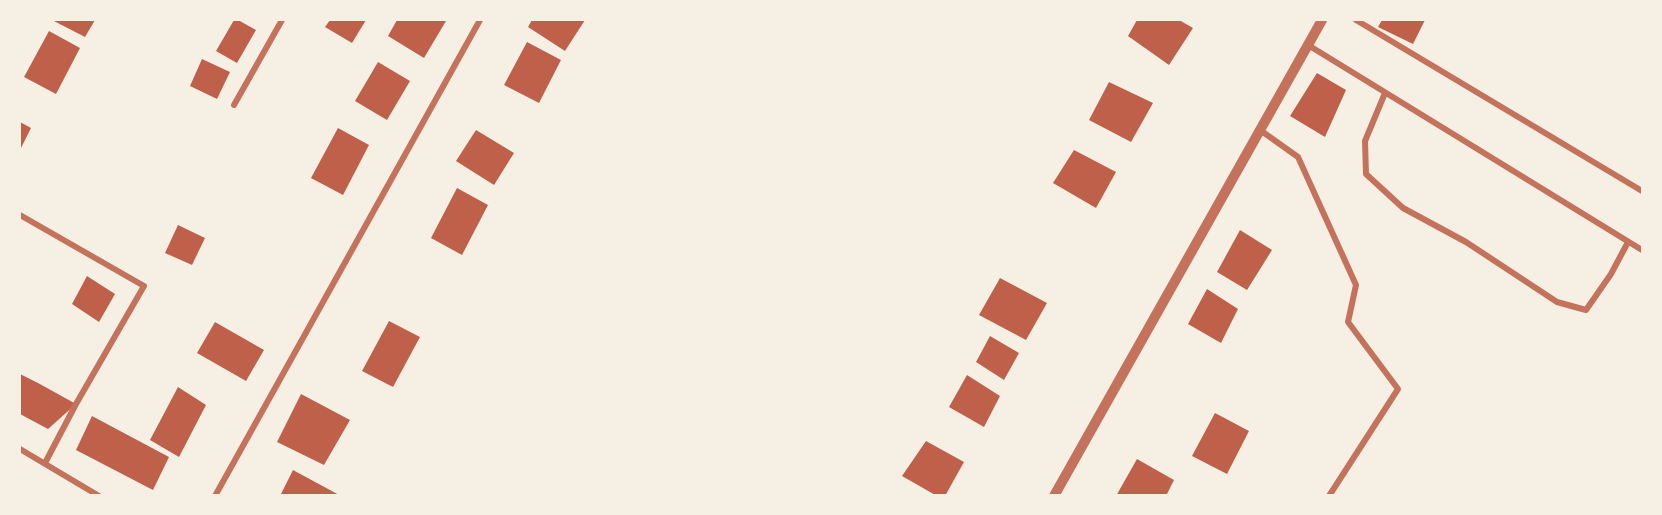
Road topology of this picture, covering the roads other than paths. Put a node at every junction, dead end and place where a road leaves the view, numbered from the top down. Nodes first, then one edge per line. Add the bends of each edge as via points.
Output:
1 (282, 20) edge
2 (480, 20) edge
3 (1322, 20) edge
4 (1356, 20) edge
5 (1308, 45) junction
6 (1386, 93) junction
7 (234, 105) dead end
8 (1260, 130) junction
9 (1642, 191) edge
10 (20, 214) edge
11 (1628, 242) junction
12 (1642, 250) edge
13 (20, 449) edge
14 (45, 464) junction
15 (99, 495) edge
16 (215, 495) edge
17 (1054, 495) edge
18 (1329, 495) edge

1 - 7 street
2 - 16 street
3 - 5 street
4 - 9 street
5 - 6 street
5 - 8 street
6 - 11 street
6 - 11 street via 1365,141 1366,174 1403,208 1466,242 1557,302 1586,310
8 - 17 street
8 - 18 street via 1298,157 1356,285 1348,322 1398,389
10 - 14 street via 144,286
11 - 12 street
13 - 14 street
14 - 15 street

